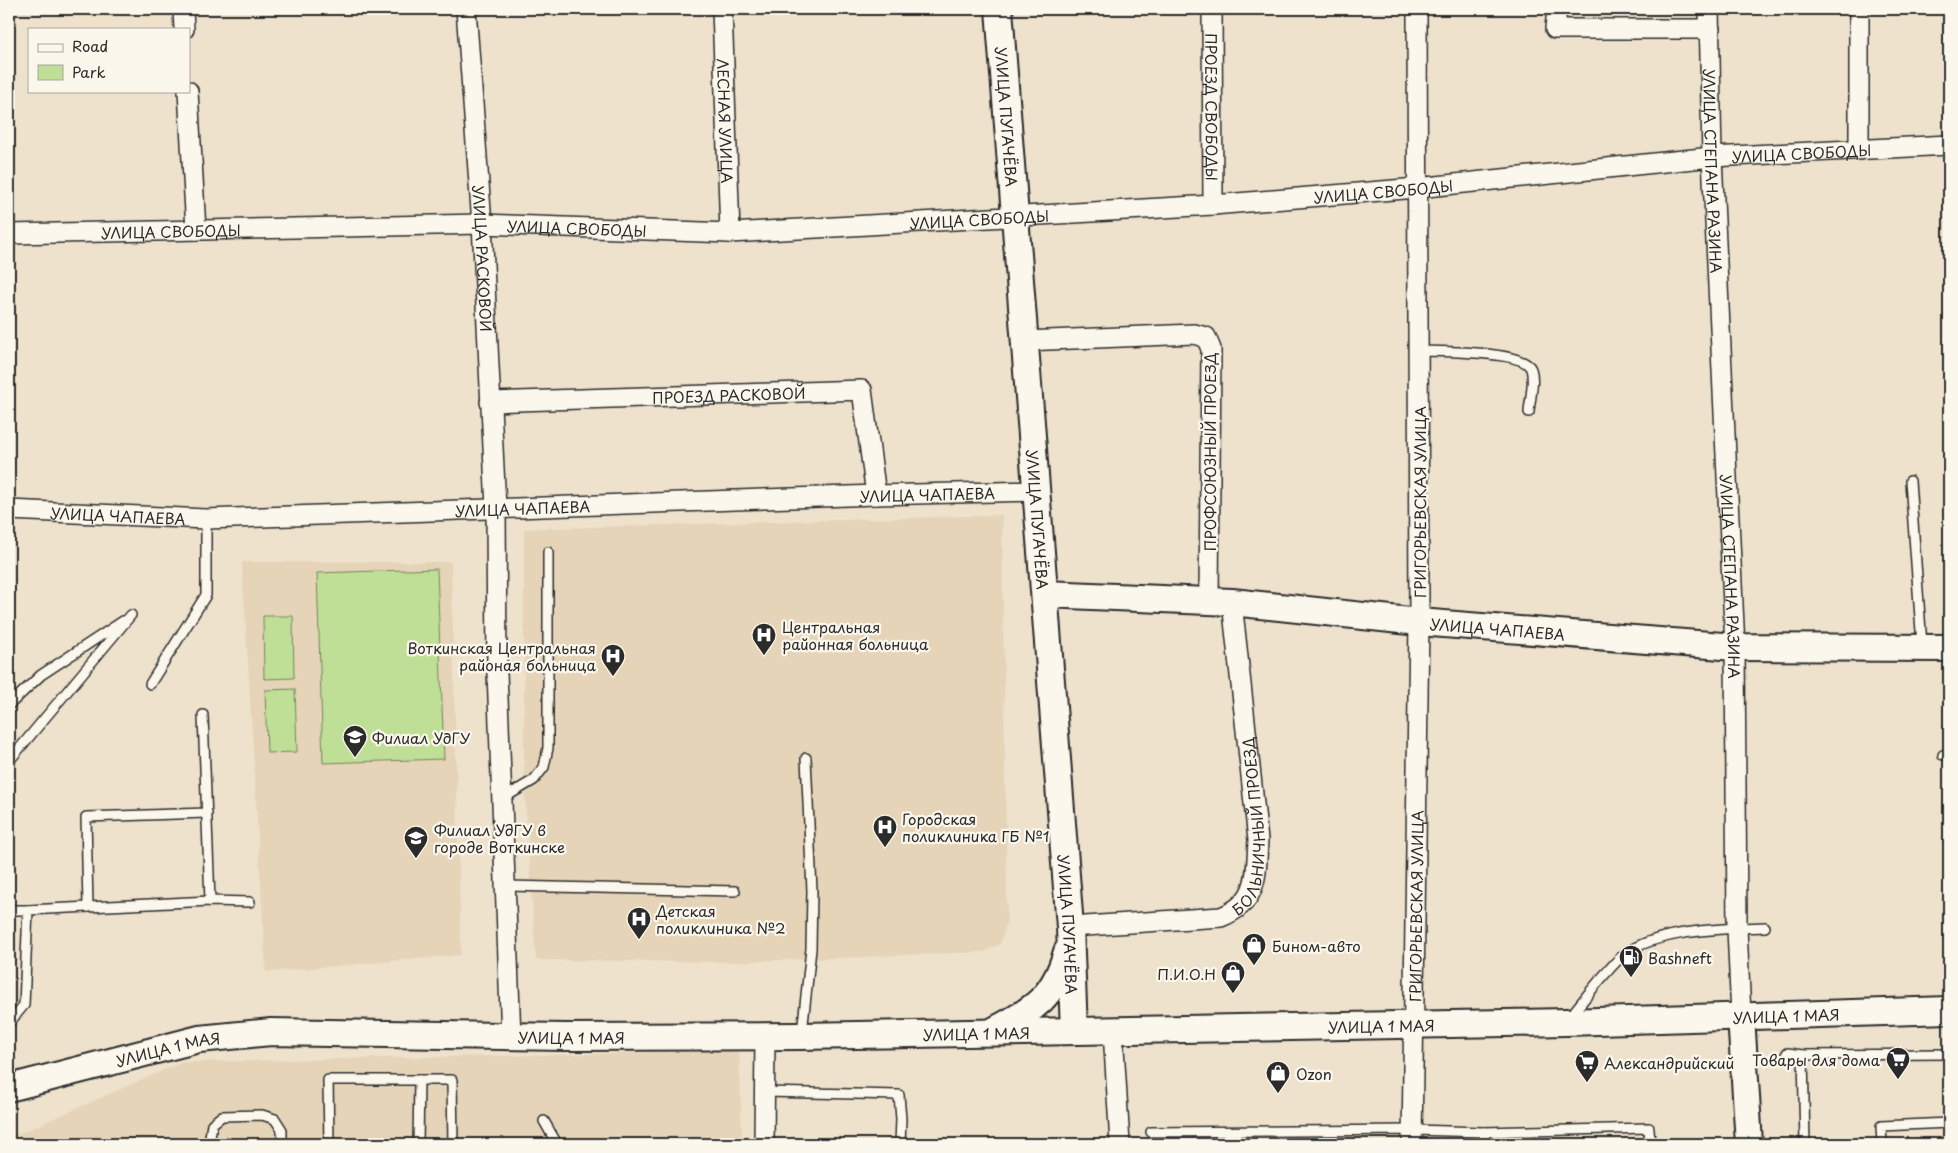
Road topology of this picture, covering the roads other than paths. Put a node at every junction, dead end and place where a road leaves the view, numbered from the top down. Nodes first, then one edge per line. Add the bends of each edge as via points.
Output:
1 (183, 9) edge
2 (466, 9) edge
3 (722, 9) edge
4 (999, 9) edge
5 (1212, 9) edge
6 (1417, 9) edge
7 (1557, 9) edge
8 (1710, 9) edge
9 (1859, 9) edge
10 (184, 28) edge
11 (1710, 29) junction
12 (188, 92) edge
13 (1949, 145) edge
14 (1859, 150) junction
15 (1712, 157) junction
16 (1417, 188) junction
17 (1214, 205) junction
18 (1015, 217) junction
19 (482, 224) junction
20 (196, 230) junction
21 (9, 234) edge
22 (730, 234) junction
23 (1024, 341) junction
24 (1418, 351) junction
25 (490, 402) junction
26 (1529, 412) dead end
27 (1910, 481) dead end
28 (1035, 491) junction
29 (876, 495) junction
30 (496, 508) junction
31 (9, 510) edge
32 (206, 519) junction
33 (548, 552) dead end
34 (1045, 594) junction
35 (1220, 601) junction
36 (1419, 622) junction
37 (1735, 647) junction
38 (1922, 648) junction
39 (1949, 648) edge
40 (150, 684) dead end
41 (9, 705) edge
42 (203, 715) dead end
43 (806, 758) dead end
44 (9, 761) edge
45 (502, 799) junction
46 (207, 812) junction
47 (506, 886) junction
48 (735, 891) dead end
49 (210, 901) junction
50 (250, 902) dead end
51 (88, 907) junction
52 (9, 910) edge
53 (28, 910) junction
54 (1765, 927) dead end
55 (1737, 928) junction
56 (1070, 933) junction
57 (1949, 1010) edge
58 (1741, 1016) junction
59 (1566, 1022) junction
60 (9, 1023) edge
61 (1414, 1024) junction
62 (1074, 1031) junction
63 (1113, 1031) junction
64 (991, 1033) junction
65 (765, 1036) junction
66 (801, 1036) junction
67 (512, 1037) junction
68 (1787, 1053) dead end
69 (1949, 1054) edge
70 (1803, 1055) junction
71 (419, 1080) junction
72 (9, 1088) edge
73 (765, 1092) junction
74 (544, 1122) dead end
75 (1949, 1123) edge
76 (1151, 1132) dead end
77 (1484, 1132) junction
78 (1413, 1137) edge
79 (209, 1144) edge
80 (282, 1144) edge
81 (330, 1144) edge
82 (418, 1144) edge
83 (453, 1144) edge
84 (557, 1144) edge
85 (764, 1144) edge
86 (900, 1144) edge
87 (1120, 1144) edge
88 (1485, 1144) edge
89 (1650, 1144) edge
90 (1749, 1144) edge
91 (1805, 1144) edge
92 (1882, 1144) edge

1 - 10 street
2 - 19 street, УЛИЦА РАСКОВОЙ
3 - 22 street, ЛЕСНАЯ УЛИЦА
4 - 18 main road, УЛИЦА ПУГАЧЁВА
5 - 17 street, ПРОЕЗД СВОБОДЫ
6 - 16 street, ГРИГОРЬЕВСКАЯ УЛИЦА
7 - 11 street via 1555,30
8 - 11 street, УЛИЦА СТЕПАНА РАЗИНА
9 - 14 street
11 - 15 street, УЛИЦА СТЕПАНА РАЗИНА
12 - 20 street
13 - 14 street, УЛИЦА СВОБОДЫ
14 - 15 street, УЛИЦА СВОБОДЫ
15 - 16 street, УЛИЦА СВОБОДЫ
15 - 37 street, УЛИЦА СТЕПАНА РАЗИНА
16 - 17 street, УЛИЦА СВОБОДЫ
16 - 24 street, ГРИГОРЬЕВСКАЯ УЛИЦА
17 - 18 street, УЛИЦА СВОБОДЫ
18 - 22 street, УЛИЦА СВОБОДЫ
18 - 23 main road, УЛИЦА ПУГАЧЁВА
19 - 20 street, УЛИЦА СВОБОДЫ
19 - 22 street, УЛИЦА СВОБОДЫ
19 - 25 street, УЛИЦА РАСКОВОЙ
20 - 21 street, УЛИЦА СВОБОДЫ
23 - 28 main road, УЛИЦА ПУГАЧЁВА
23 - 35 street, ПРОФСОЮЗНЫЙ ПРОЕЗД via 1206,336 1210,349
24 - 26 lane via 1518,358 1532,370
24 - 36 street, ГРИГОРЬЕВСКАЯ УЛИЦА
25 - 29 street, ПРОЕЗД РАСКОВОЙ via 862,390
25 - 30 street, УЛИЦА РАСКОВОЙ
27 - 38 lane
28 - 29 street, УЛИЦА ЧАПАЕВА
28 - 34 main road, УЛИЦА ПУГАЧЁВА
29 - 30 street, УЛИЦА ЧАПАЕВА
30 - 32 street, УЛИЦА ЧАПАЕВА
30 - 45 street, УЛИЦА РАСКОВОЙ
31 - 32 street, УЛИЦА ЧАПАЕВА
32 - 40 lane via 206,595
33 - 45 lane via 548,748 544,767 534,780
34 - 35 main road, УЛИЦА ЧАПАЕВА
34 - 56 main road, УЛИЦА ПУГАЧЁВА
35 - 36 main road, УЛИЦА ЧАПАЕВА
35 - 56 street, БОЛЬНИЧНЫЙ ПРОЕЗД via 1258,840 1252,894 1234,912 1221,917
36 - 37 main road, УЛИЦА ЧАПАЕВА
36 - 61 street, ГРИГОРЬЕВСКАЯ УЛИЦА
37 - 38 main road, УЛИЦА ЧАПАЕВА
37 - 55 street, УЛИЦА СТЕПАНА РАЗИНА
38 - 39 main road, УЛИЦА ЧАПАЕВА
41 - 44 lane via 42,675 131,615
42 - 46 lane
43 - 66 lane via 812,901 811,949
45 - 47 street, УЛИЦА РАСКОВОЙ
46 - 49 lane
46 - 51 lane via 86,817
47 - 48 lane
47 - 67 street, УЛИЦА РАСКОВОЙ
49 - 50 lane
49 - 51 lane
51 - 53 lane
52 - 53 lane
53 - 60 lane via 24,1005
54 - 55 lane
55 - 58 street, УЛИЦА СТЕПАНА РАЗИНА
55 - 59 lane via 1666,936 1641,944 1619,958
56 - 62 main road, УЛИЦА ПУГАЧЁВА
56 - 64 main road via 1061,972 1046,998 1024,1015
57 - 58 main road, УЛИЦА 1 МАЯ
58 - 59 main road, УЛИЦА 1 МАЯ
58 - 90 main road, УЛИЦА СТЕПАНА РАЗИНА
59 - 61 main road, УЛИЦА 1 МАЯ
61 - 63 main road, УЛИЦА 1 МАЯ
61 - 78 street, ГРИГОРЬЕВСКАЯ УЛИЦА
62 - 63 main road, УЛИЦА 1 МАЯ
62 - 64 main road, УЛИЦА 1 МАЯ
63 - 87 street
64 - 66 main road, УЛИЦА 1 МАЯ
65 - 66 main road, УЛИЦА 1 МАЯ
65 - 67 main road, УЛИЦА 1 МАЯ
65 - 73 street
67 - 72 main road, УЛИЦА 1 МАЯ via 271,1032 199,1039
68 - 70 lane
69 - 70 lane
70 - 91 lane
71 - 81 lane via 328,1080
71 - 82 lane
71 - 83 lane via 452,1080
73 - 85 street
73 - 86 lane via 899,1095
74 - 84 lane
75 - 92 lane via 1881,1126
76 - 78 lane
77 - 78 lane
77 - 88 lane
77 - 89 lane via 1649,1128
79 - 80 lane via 212,1124 222,1116 262,1115 275,1118 282,1130

